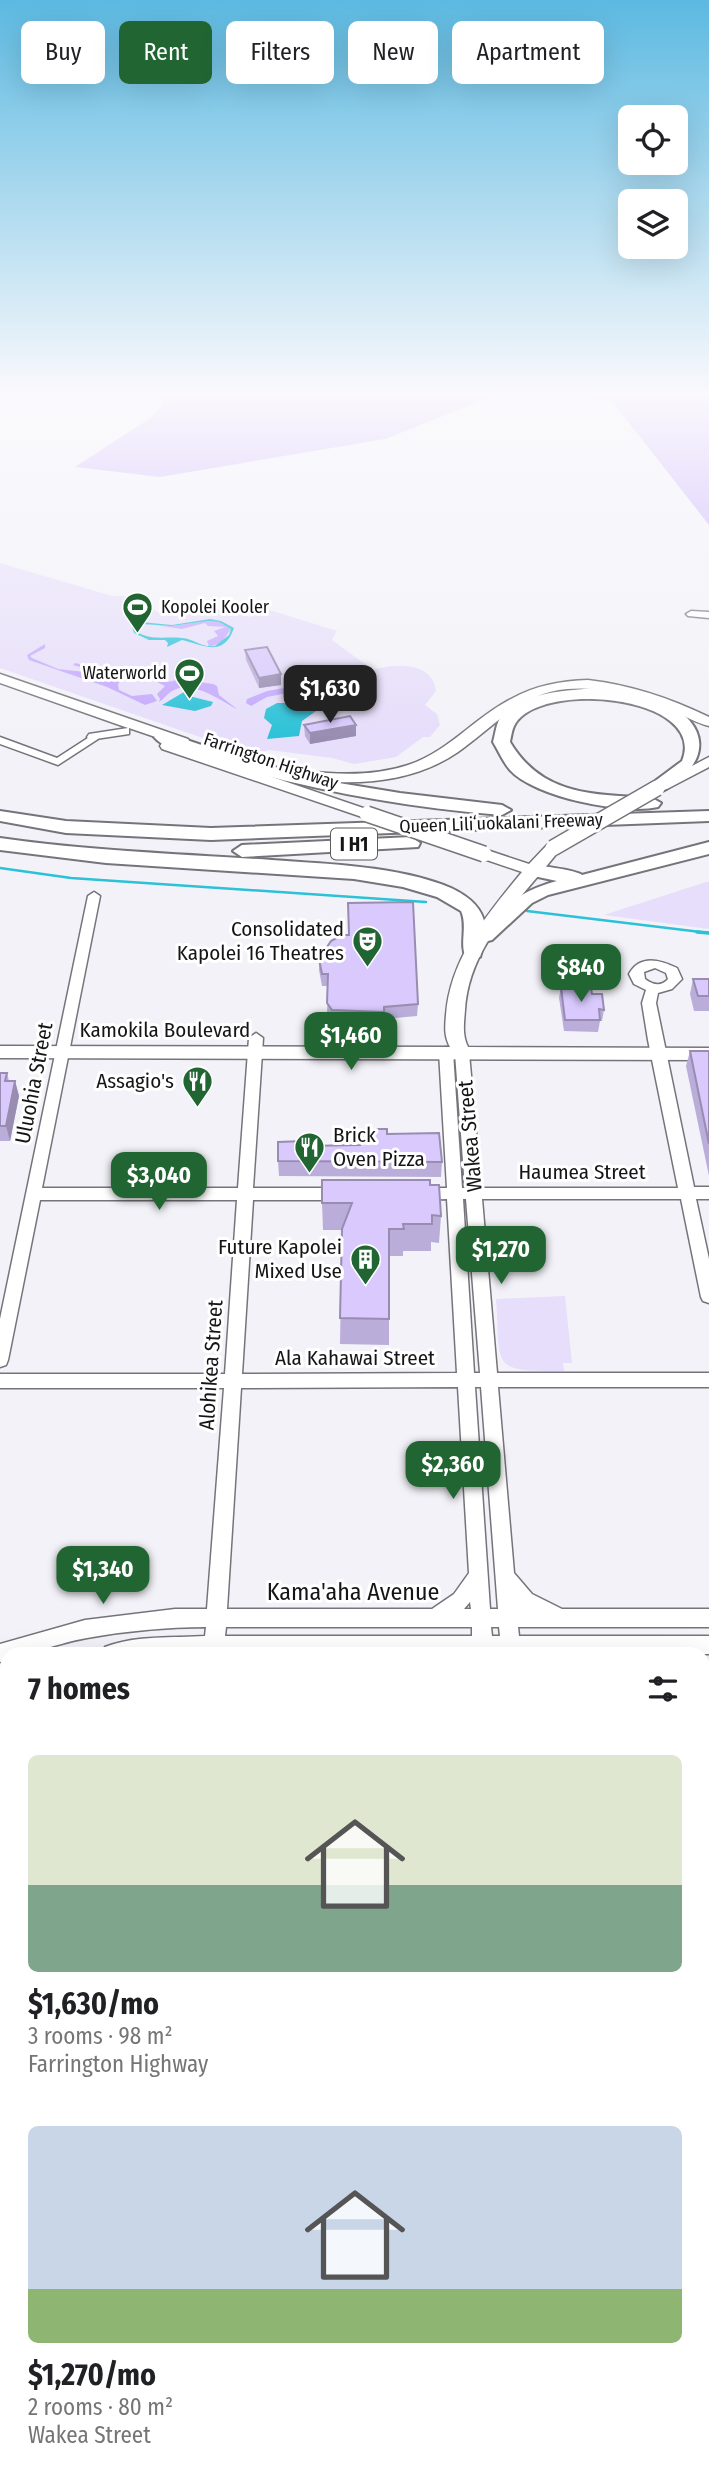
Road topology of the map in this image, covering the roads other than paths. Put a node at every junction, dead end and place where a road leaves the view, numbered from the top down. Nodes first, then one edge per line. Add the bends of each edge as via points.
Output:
1 (691, 614) dead end
2 (709, 615) edge
3 (0, 678) edge
4 (0, 687) edge
5 (89, 719) junction
6 (709, 722) edge
7 (124, 731) junction
8 (94, 737) junction
9 (163, 737) junction
10 (0, 740) edge
11 (709, 761) edge
12 (657, 788) junction
13 (709, 805) edge
14 (709, 814) edge
15 (6, 817) edge
16 (0, 830) edge
17 (709, 832) edge
18 (0, 843) edge
19 (411, 843) junction
20 (709, 848) edge
21 (488, 856) junction
22 (531, 870) junction
23 (602, 873) junction
24 (94, 896) dead end
25 (511, 897) junction
26 (485, 936) junction
27 (472, 953) junction
28 (653, 988) dead end
29 (0, 1038) edge
30 (709, 1041) edge
31 (63, 1045) junction
32 (256, 1045) junction
33 (657, 1047) junction
34 (454, 1048) junction
35 (0, 1052) edge
36 (709, 1054) edge
37 (35, 1194) junction
38 (244, 1194) junction
39 (357, 1194) edge
40 (397, 1194) edge
41 (454, 1194) junction
42 (475, 1194) junction
43 (688, 1194) junction
44 (709, 1194) edge
45 (709, 1297) edge
46 (0, 1360) edge
47 (709, 1380) edge
48 (0, 1381) edge
49 (233, 1381) junction
50 (466, 1381) junction
51 (490, 1381) junction
52 (477, 1576) junction
53 (505, 1577) junction
54 (217, 1618) junction
55 (709, 1618) edge
56 (433, 1619) junction
57 (480, 1619) junction
58 (508, 1619) junction
59 (561, 1619) junction
60 (428, 1645) junction
61 (709, 1645) edge
62 (19, 1647) edge
63 (214, 1647) edge
64 (397, 1647) edge
65 (432, 1647) edge
66 (455, 1647) edge
67 (482, 1647) edge
68 (511, 1647) edge
69 (629, 1647) edge

1 - 2 street
3 - 9 main road
4 - 5 main road, Farrington Highway
5 - 7 main road, Farrington Highway
5 - 8 main road via 98,730
6 - 9 main road, Farrington Highway via 649,694 617,687 545,690 521,698 422,765 388,775 338,778 256,765
7 - 8 main road
7 - 21 main road, Farrington Highway, bridge
8 - 10 street via 58,762
9 - 14 highway via 288,778 408,800 539,812
11 - 12 main road, Wakea Street
12 - 13 highway via 685,768 694,746 683,723 654,704 603,693 561,694 527,705 506,724 503,740 511,760 528,776 554,788 596,798
12 - 22 main road, Wakea Street, bridge via 553,848
14 - 15 highway, Queen Liliʻuokalani Freeway / I H1 via 211,834 115,831
16 - 19 highway, Queen Liliʻuokalani Freeway / I H1 via 175,846
17 - 19 highway, Queen Liliʻuokalani Freeway / I H1
18 - 19 highway via 143,853
18 - 27 highway via 106,857 406,880 455,897 469,908 475,918
20 - 23 highway
21 - 22 main road, Farrington Highway
21 - 25 main road via 510,872
22 - 23 highway via 559,876
22 - 25 main road, Wakea Street
23 - 26 highway via 533,894
24 - 31 street, Uluohia Street
25 - 26 main road, Wakea Street
26 - 27 main road, Wakea Street
27 - 34 main road, Wakea Street via 458,986
28 - 33 street via 649,1003
29 - 31 main road, Kamokila Boulevard
30 - 33 main road, Kamokila Boulevard
31 - 32 main road, Kamokila Boulevard
31 - 35 main road, Kamokila Boulevard
31 - 37 street, Uluohia Street
32 - 34 main road, Kamokila Boulevard
32 - 38 street, Alohikea Street
33 - 34 main road, Kamokila Boulevard
33 - 36 main road, Kamokila Boulevard
33 - 43 street
34 - 41 street, Wakea Street
34 - 42 street, Wakea Street
37 - 38 street
37 - 46 street, Uluohia Street
38 - 39 street
38 - 49 street, Alohikea Street
40 - 41 street, Haumea Street
41 - 42 street, Haumea Street
41 - 50 street, Wakea Street
42 - 43 street, Haumea Street
42 - 51 street, Wakea Street
43 - 44 street, Haumea Street
43 - 45 street
47 - 51 street, Ala Kahawai Street
48 - 49 street, Ala Kahawai Street
49 - 50 street, Ala Kahawai Street
49 - 54 street, Alohikea Street
50 - 51 street, Ala Kahawai Street
50 - 52 street, Wakea Street
51 - 53 street, Wakea Street
52 - 56 street via 460,1600
52 - 57 street, Wakea Street
53 - 58 street, Wakea Street
53 - 59 street via 525,1600
54 - 56 street, Kama'aha Avenue
54 - 62 street, Kama'aha Avenue via 113,1625
54 - 63 street, Alohikea Street
55 - 59 street, Kama'aha Avenue
56 - 57 street, Kama'aha Avenue
57 - 58 street, Kama'aha Avenue
57 - 67 street, Wakea Street
58 - 59 street, Kama'aha Avenue
58 - 68 street, Wakea Street
60 - 64 street
60 - 65 street
60 - 66 street
61 - 69 street

